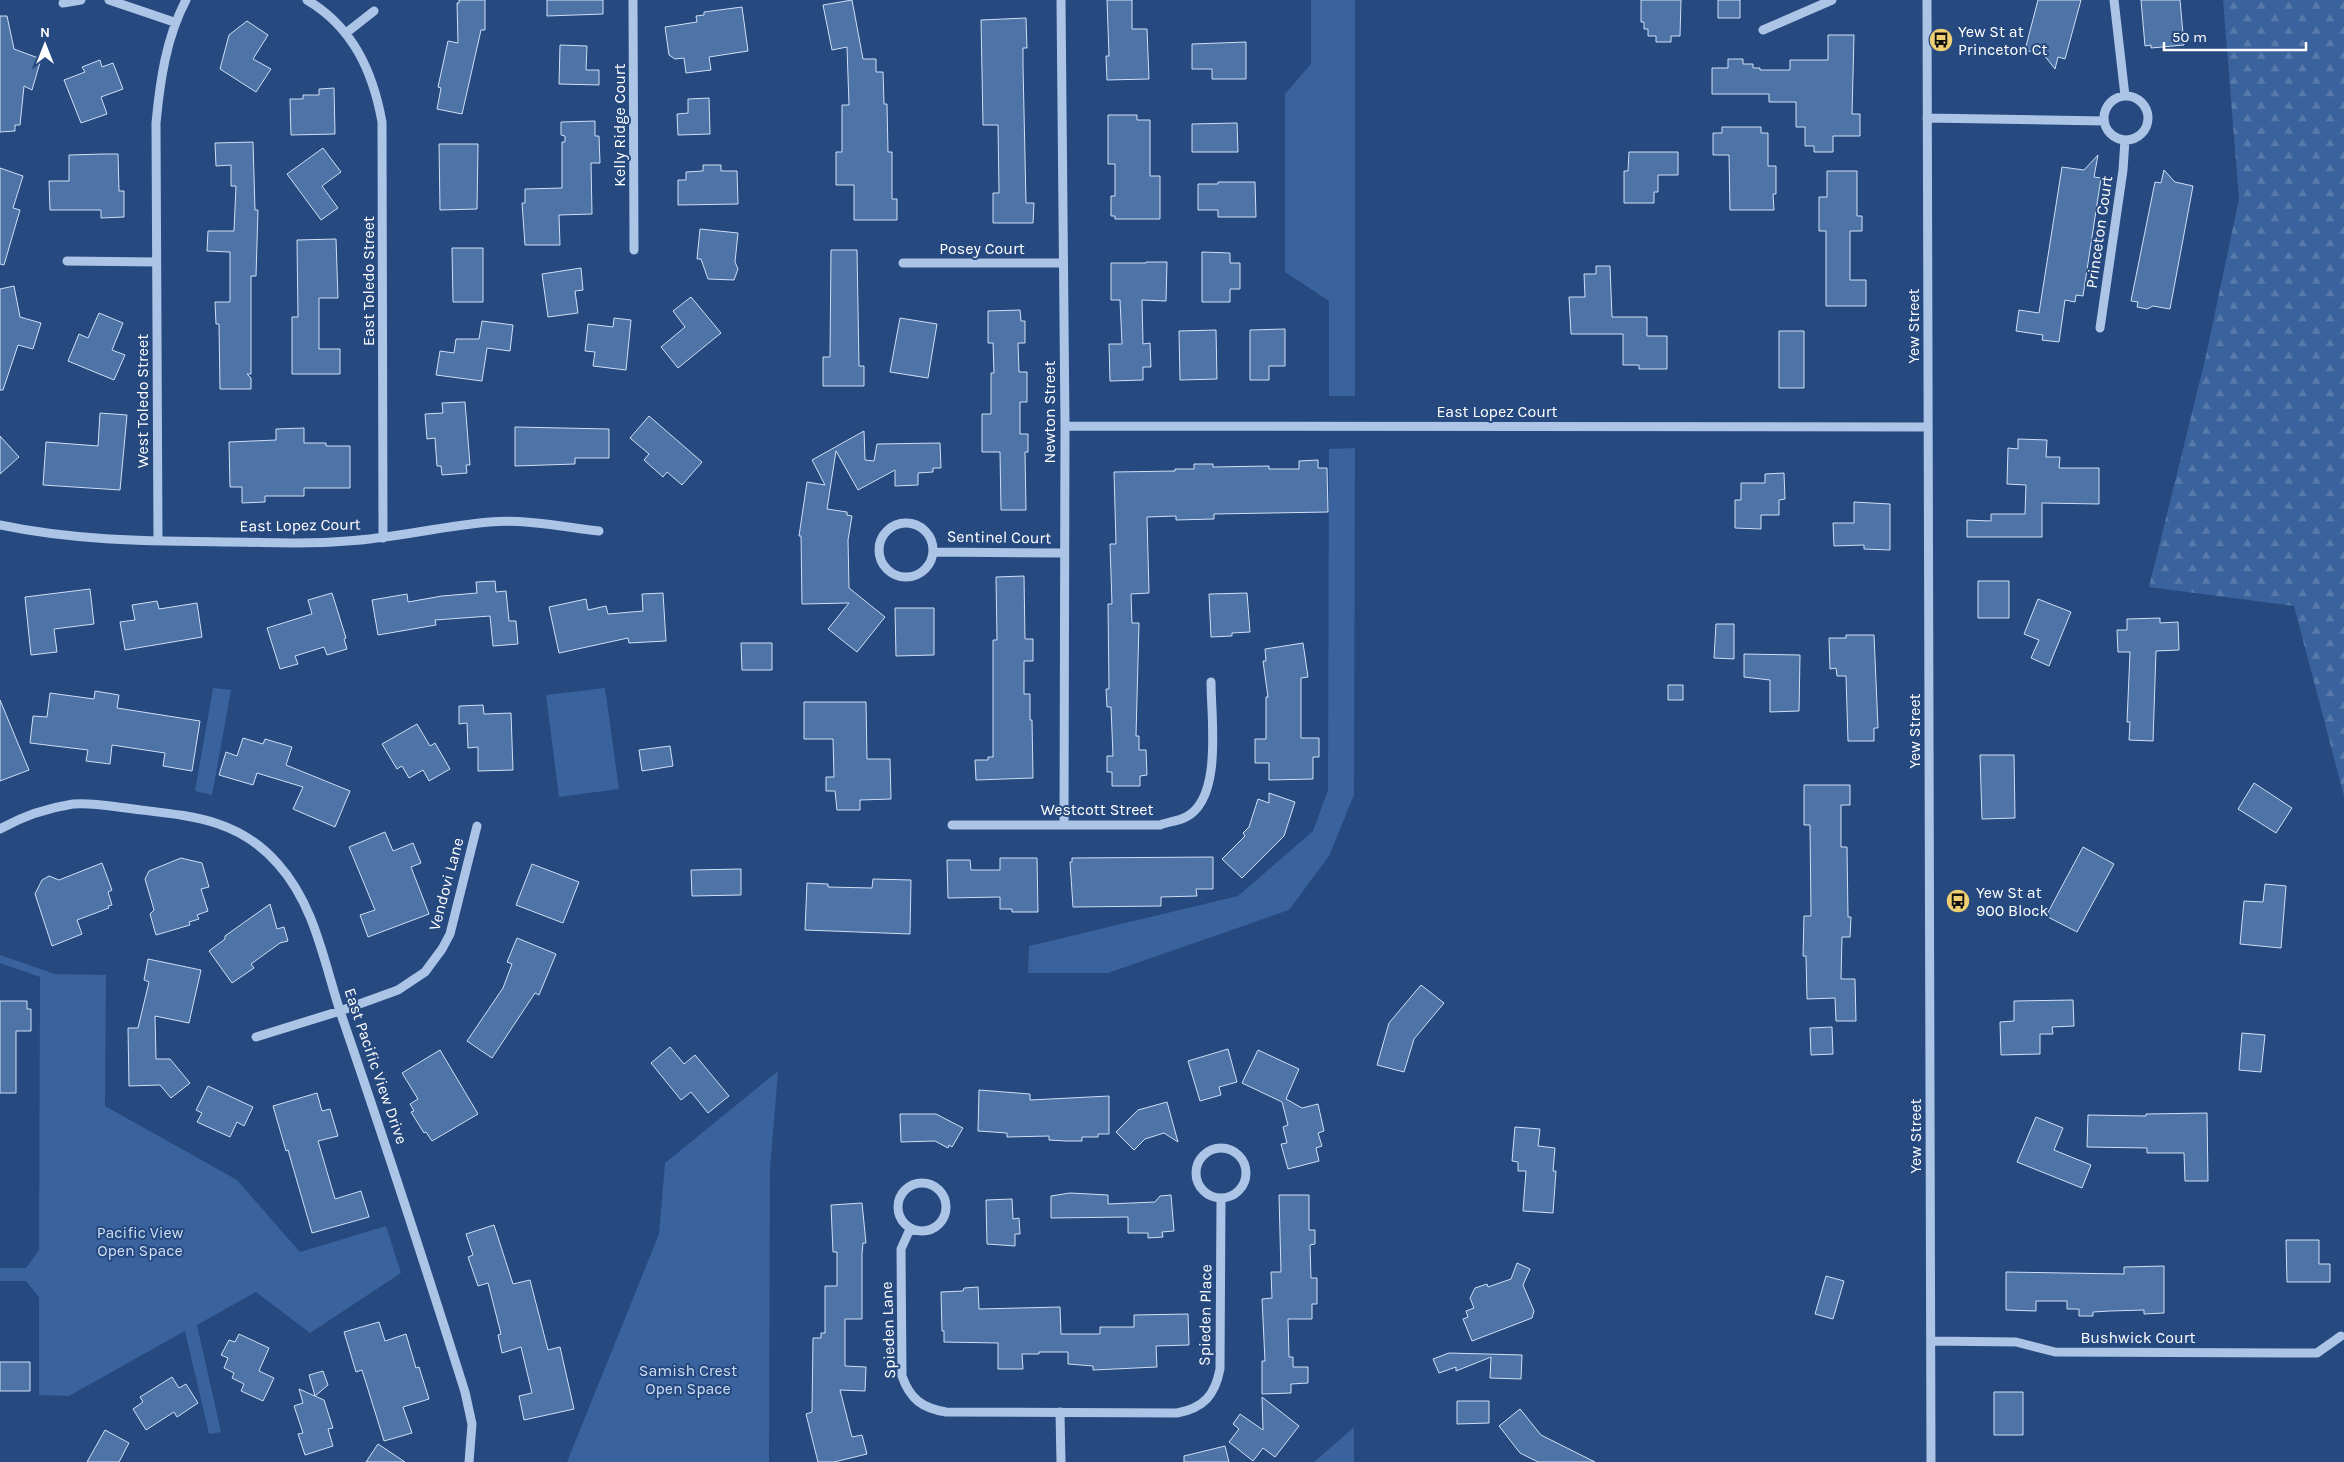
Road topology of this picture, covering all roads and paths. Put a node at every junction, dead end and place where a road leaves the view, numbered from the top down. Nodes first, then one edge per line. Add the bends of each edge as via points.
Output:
1 (81, 0) edge
2 (109, 0) edge
3 (186, 0) edge
4 (307, 0) edge
5 (633, 0) edge
6 (1060, 0) edge
7 (1832, 0) edge
8 (1927, 0) edge
9 (2114, 0) edge
10 (63, 3) dead end
11 (374, 11) dead end
12 (174, 22) junction
13 (1763, 30) dead end
14 (346, 33) junction
15 (2125, 96) junction
16 (1927, 118) junction
17 (2104, 122) junction
18 (2125, 140) junction
19 (634, 250) dead end
20 (67, 261) dead end
21 (156, 262) junction
22 (903, 263) dead end
23 (1062, 263) junction
24 (2100, 328) dead end
25 (1065, 426) junction
26 (1928, 428) junction
27 (0, 525) edge
28 (599, 530) dead end
29 (383, 538) junction
30 (158, 541) junction
31 (934, 552) junction
32 (1064, 553) junction
33 (1211, 682) dead end
34 (952, 825) dead end
35 (1064, 825) junction
36 (478, 826) dead end
37 (0, 828) edge
38 (340, 1011) junction
39 (256, 1037) dead end
40 (1221, 1198) junction
41 (910, 1229) junction
42 (2341, 1336) dead end
43 (1931, 1340) junction
44 (1060, 1412) junction
45 (469, 1462) edge
46 (1061, 1462) edge
47 (1931, 1462) edge

1 - 10 street
2 - 12 street
3 - 12 street, West Toledo Street
4 - 14 street, East Toledo Street
5 - 19 street, Kelly Ridge Court
6 - 23 street, Newton Street
7 - 13 street
8 - 16 street, Yew Street
9 - 15 street
11 - 14 street
12 - 21 street, West Toledo Street via 159,90 156,123
14 - 29 street, East Toledo Street via 363,59 372,81 382,122
15 - 17 street via 2109,104
15 - 18 street via 2143,104 2148,124 2139,136
16 - 17 street
16 - 26 street, Yew Street
17 - 18 street via 2115,138
18 - 24 street, Princeton Court
20 - 21 street
21 - 30 street, West Toledo Street
22 - 23 street, Posey Court
23 - 25 street, Newton Street
25 - 26 street, East Lopez Court
25 - 32 street, Newton Street
26 - 43 street, Yew Street
27 - 30 street, East Lopez Court via 96,539
28 - 29 street, East Lopez Court via 490,522
29 - 30 street, East Lopez Court via 330,543
31 - 31 street, Sentinel Court via 930,535 908,522 891,526 880,540 878,549 879,558 891,573 909,577 926,569
31 - 32 street, Sentinel Court
32 - 35 street, Newton Street
33 - 35 street, Westcott Street via 1212,775 1204,800 1187,817 1160,825
34 - 35 street, Westcott Street
36 - 38 street, Vendovi Lane via 450,934 433,961 412,982 398,990
37 - 38 street, East Pacific View Drive via 38,812 87,803 208,819 243,833 262,848 291,880 304,902
38 - 39 street, Vendovi Lane
38 - 45 street, East Pacific View Drive via 392,1160 465,1392 472,1424
40 - 40 street via 1231,1197 1239,1191 1246,1173 1239,1156 1221,1148 1203,1156 1196,1169 1198,1183 1204,1191 1212,1197
40 - 44 street, Spieden Place via 1220,1369 1218,1382 1211,1394 1192,1410 1177,1413
41 - 41 street via 931,1230 944,1218 945,1199 932,1185 913,1184 899,1197 899,1216
41 - 44 street, Spieden Lane via 901,1250 902,1376 917,1403 946,1412
42 - 43 street, Bushwick Court via 2316,1353 2055,1352 2016,1342
43 - 47 street, Yew Street
44 - 46 street

